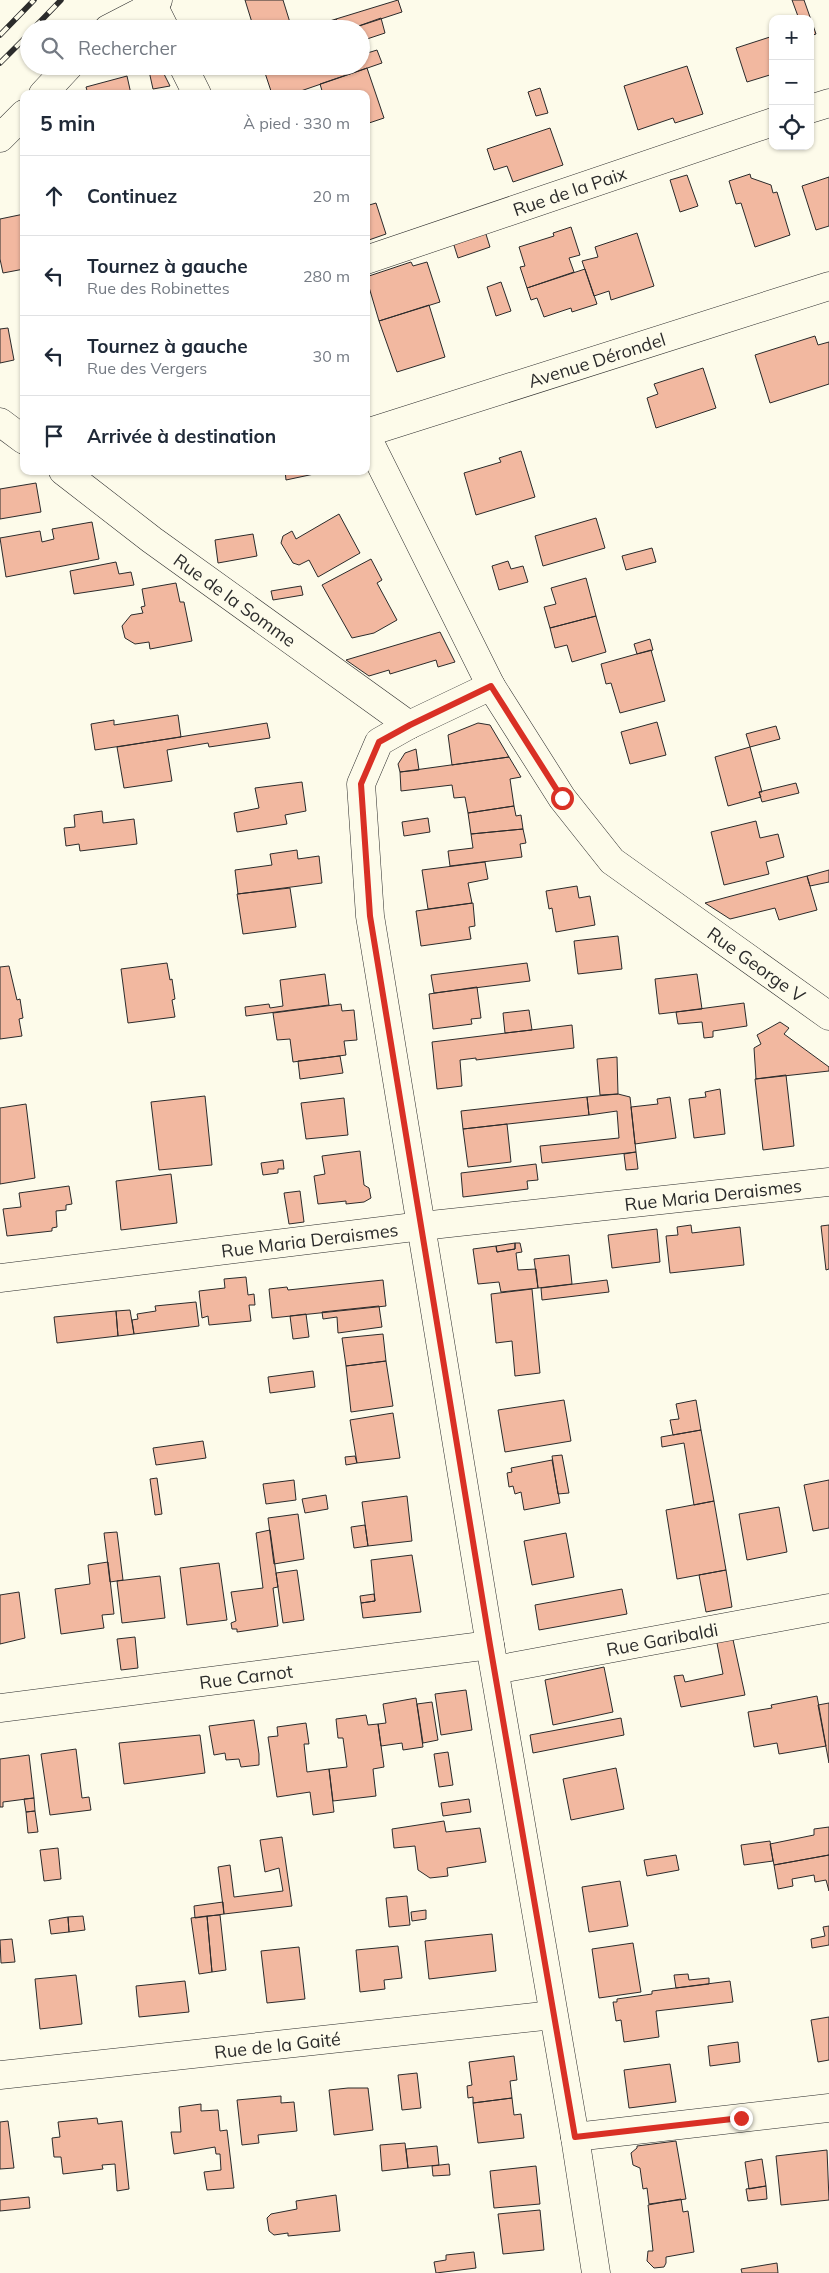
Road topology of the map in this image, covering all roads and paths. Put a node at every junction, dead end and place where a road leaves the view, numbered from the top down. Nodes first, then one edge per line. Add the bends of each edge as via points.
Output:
1 (158, 11) edge
2 (133, 20) edge
3 (61, 75) edge
4 (188, 75) edge
5 (47, 90) edge
6 (195, 90) edge
7 (829, 103) edge
8 (814, 108) edge
9 (20, 118) edge
10 (769, 123) edge
11 (0, 138) edge
12 (370, 259) edge
13 (829, 286) edge
14 (0, 422) edge
15 (370, 433) edge
16 (20, 437) edge
17 (370, 442) edge
18 (68, 475) edge
19 (491, 686) junction
20 (410, 725) junction
21 (829, 1016) edge
22 (829, 1182) edge
23 (422, 1226) junction
24 (0, 1278) edge
25 (829, 1608) edge
26 (493, 1657) junction
27 (0, 1708) edge
28 (553, 2015) junction
29 (0, 2075) edge
30 (829, 2108) edge
31 (575, 2137) junction
32 (596, 2273) edge

1 - 2 street
3 - 5 street
4 - 6 street
7 - 8 street
9 - 11 street
10 - 12 street, Rue de la Paix
13 - 15 street, Avenue Dérondel
14 - 16 street
17 - 19 street, Rue George V
18 - 20 street, Rue de la Somme via 152,540
19 - 20 street
19 - 21 street, Rue George V via 562,798 612,861
20 - 23 street via 379,742 361,784 370,916
22 - 23 street, Rue Maria Deraismes
23 - 24 street, Rue Maria Deraismes
23 - 26 street
25 - 26 street, Rue Garibaldi
26 - 27 street, Rue Carnot
26 - 28 street
28 - 29 street, Rue de la Gaité
28 - 31 street
30 - 31 street
31 - 32 street

